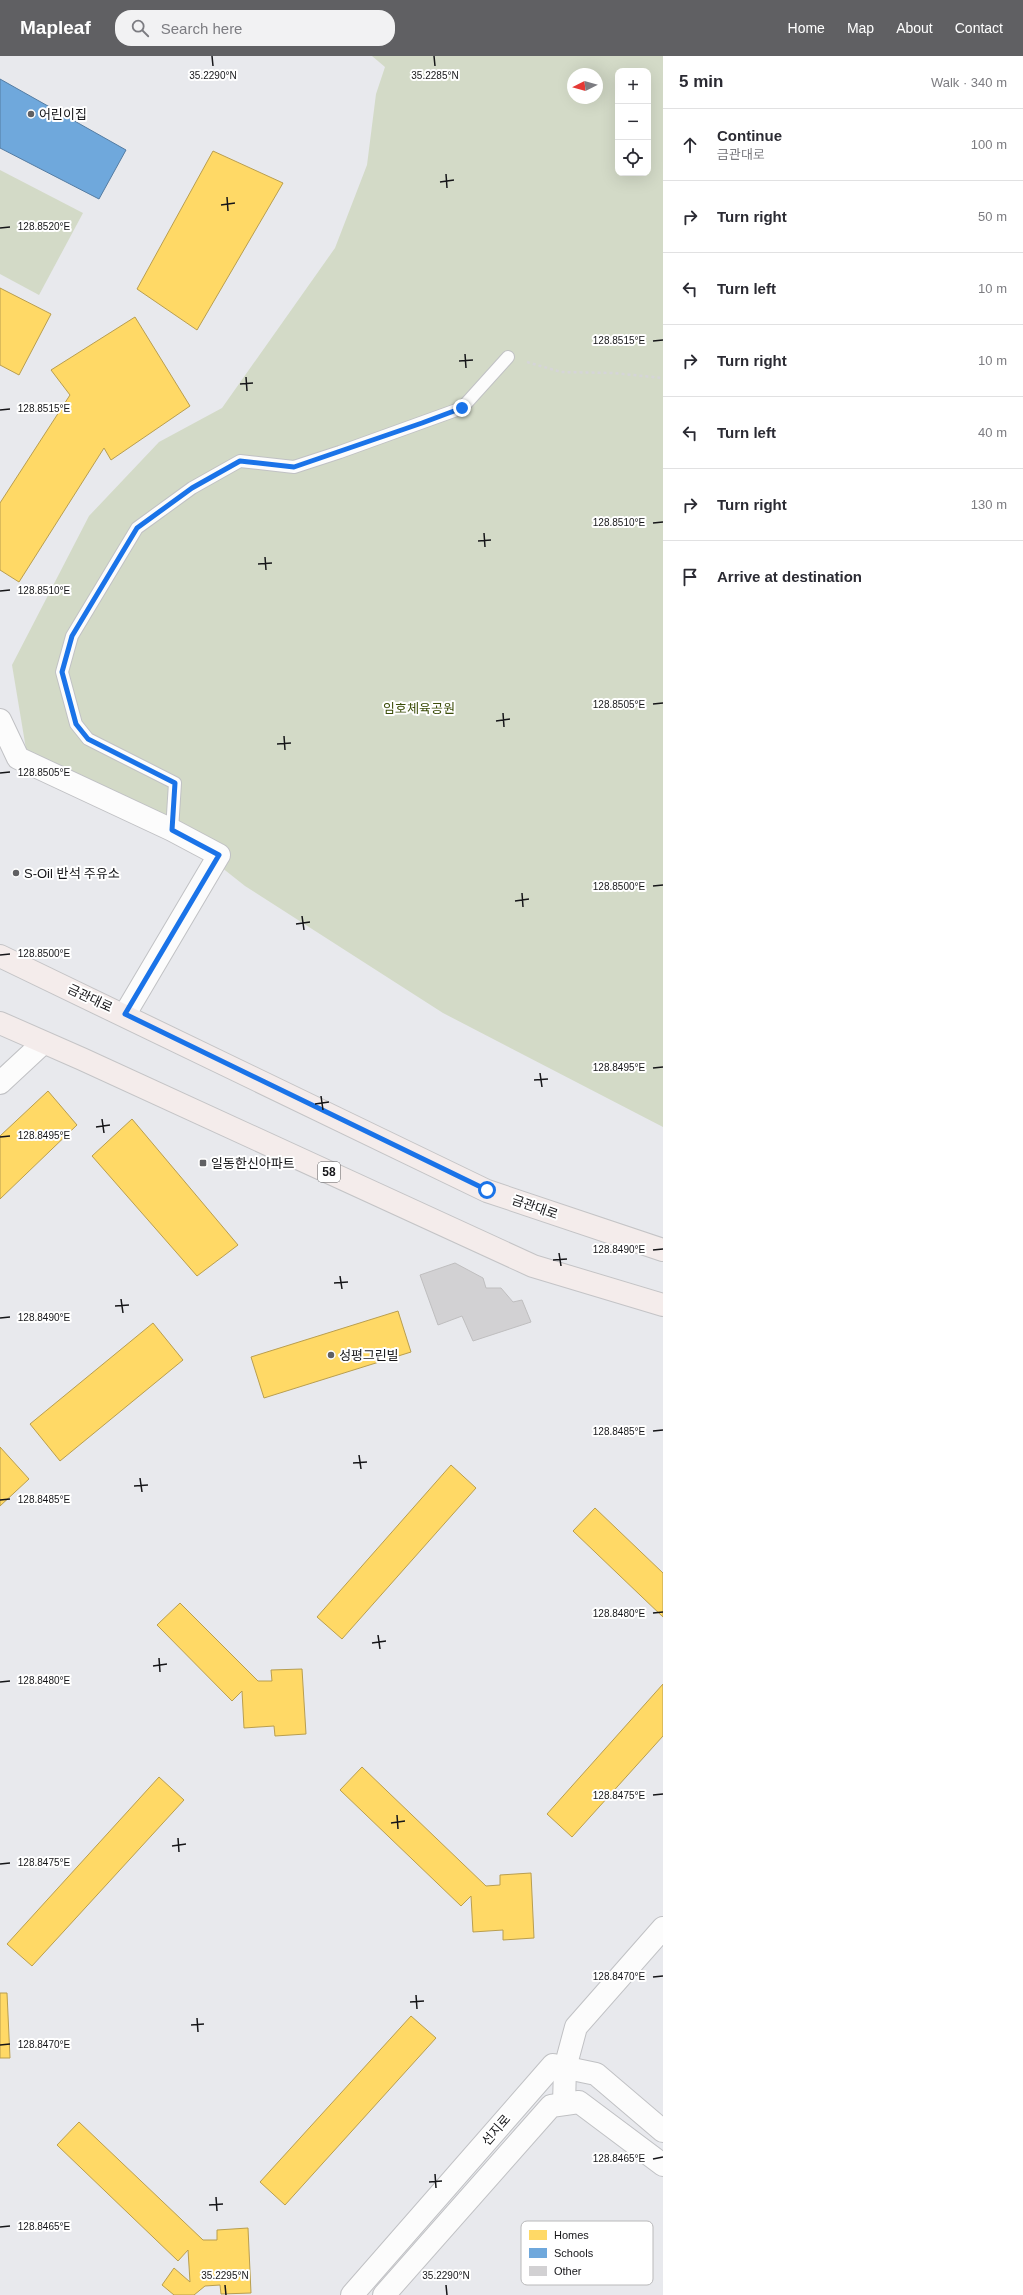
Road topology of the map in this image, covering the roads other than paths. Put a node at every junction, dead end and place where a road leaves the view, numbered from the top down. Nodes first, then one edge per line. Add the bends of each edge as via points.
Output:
1 (508, 357) road end
2 (0, 720) edge
3 (172, 830) junction
4 (0, 956) edge
5 (125, 1014) junction
6 (0, 1024) edge
7 (43, 1043) junction
8 (0, 1083) edge
9 (663, 1250) edge
10 (663, 1305) edge
11 (663, 1928) edge
12 (565, 2068) junction
13 (564, 2104) junction
14 (663, 2131) edge
15 (663, 2164) edge
16 (352, 2295) edge
17 (384, 2295) edge

1 - 3 lane via 462,408 294,467 240,461 192,488 137,528 72,636 62,672 76,724 88,739 175,783
2 - 3 street via 18,758
3 - 5 street via 219,855
4 - 5 main road, 금관대로
5 - 9 main road, 금관대로 via 487,1190
6 - 7 main road, 58
7 - 8 street
7 - 10 main road, 58 via 533,1266
11 - 12 street via 576,2027
12 - 13 street
12 - 14 street, 선지로 via 596,2074
12 - 16 street, 선지로 via 553,2066
13 - 15 street, 선지로 via 580,2102
13 - 17 street, 선지로 via 551,2106

